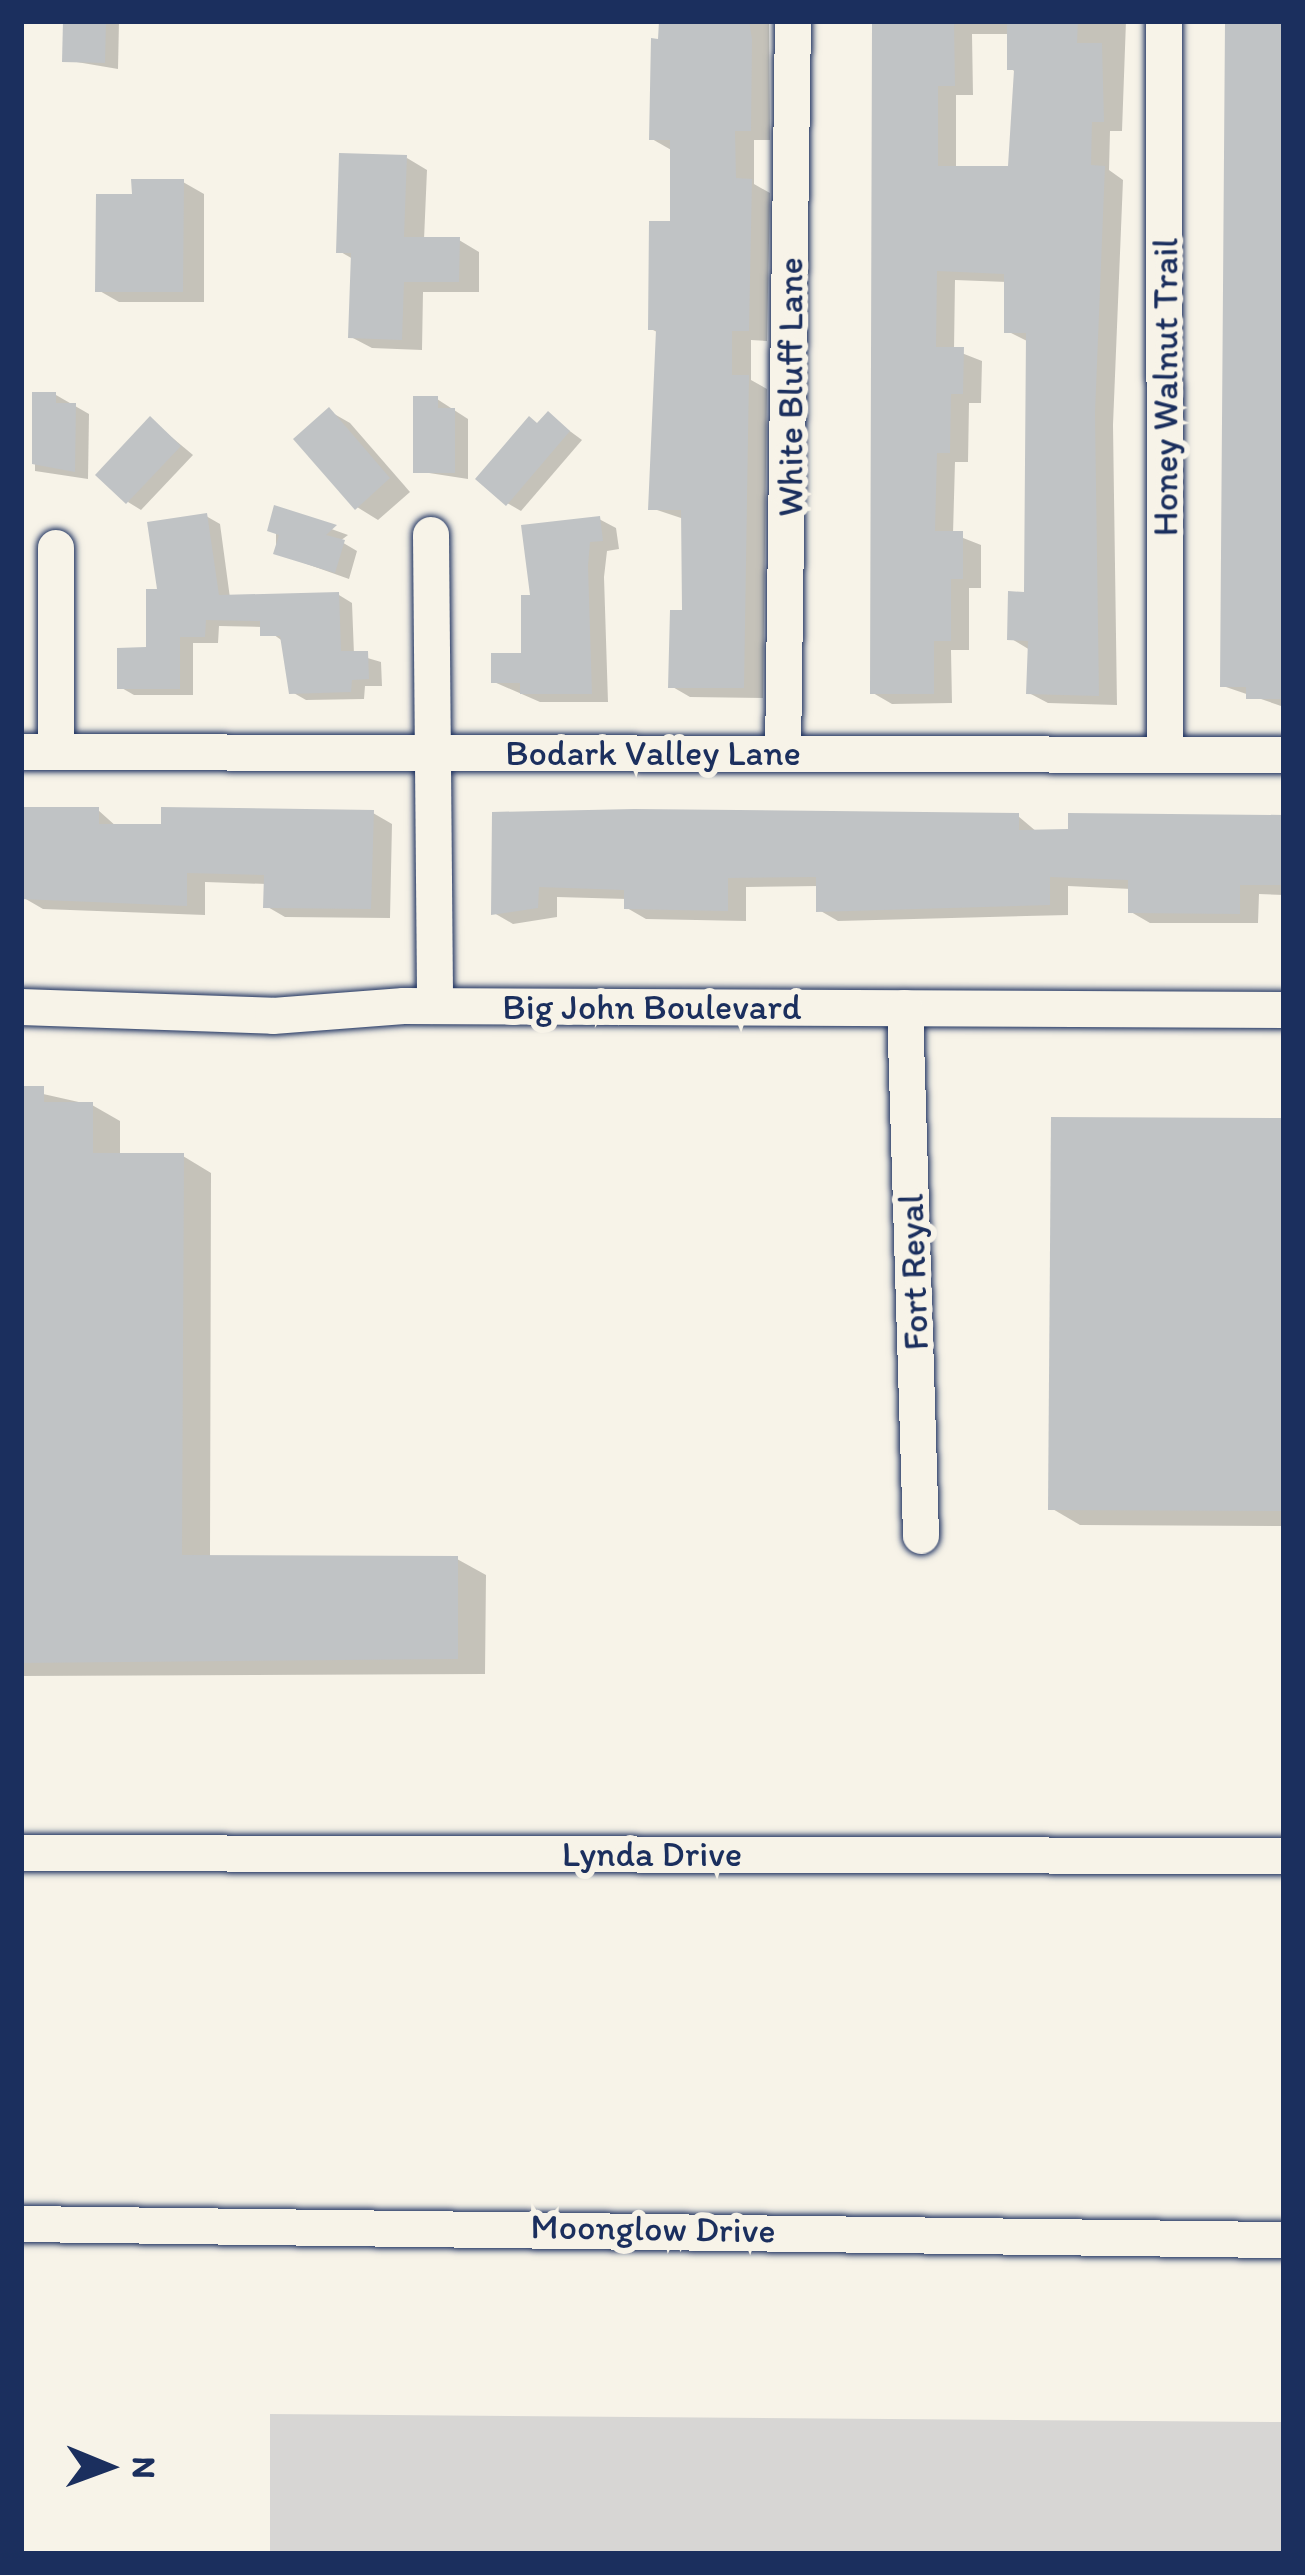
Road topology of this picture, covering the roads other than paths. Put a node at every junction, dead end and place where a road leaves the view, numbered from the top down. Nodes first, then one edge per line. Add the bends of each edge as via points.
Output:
1 (793, 21) edge
2 (1164, 21) edge
3 (431, 535) dead end
4 (56, 548) dead end
5 (38, 752) edge
6 (437, 752) junction
7 (783, 753) junction
8 (1165, 753) junction
9 (1284, 755) edge
10 (435, 1006) junction
11 (21, 1007) edge
12 (904, 1008) junction
13 (1284, 1010) edge
14 (921, 1536) dead end
15 (21, 1853) edge
16 (1284, 1856) edge
17 (21, 2224) edge
18 (1284, 2240) edge

1 - 7 street, White Bluff Lane
2 - 8 street, Honey Walnut Trail
3 - 6 street
4 - 5 street
5 - 6 street, Bodark Valley Lane
6 - 7 street, Bodark Valley Lane
6 - 10 street
7 - 8 street, Bodark Valley Lane
8 - 9 street, Bodark Valley Lane
10 - 11 street, Big John Boulevard via 273,1016
10 - 12 street, Big John Boulevard
12 - 13 street, Big John Boulevard
12 - 14 street, Fort Reyal
15 - 16 street, Lynda Drive
17 - 18 street, Moonglow Drive

